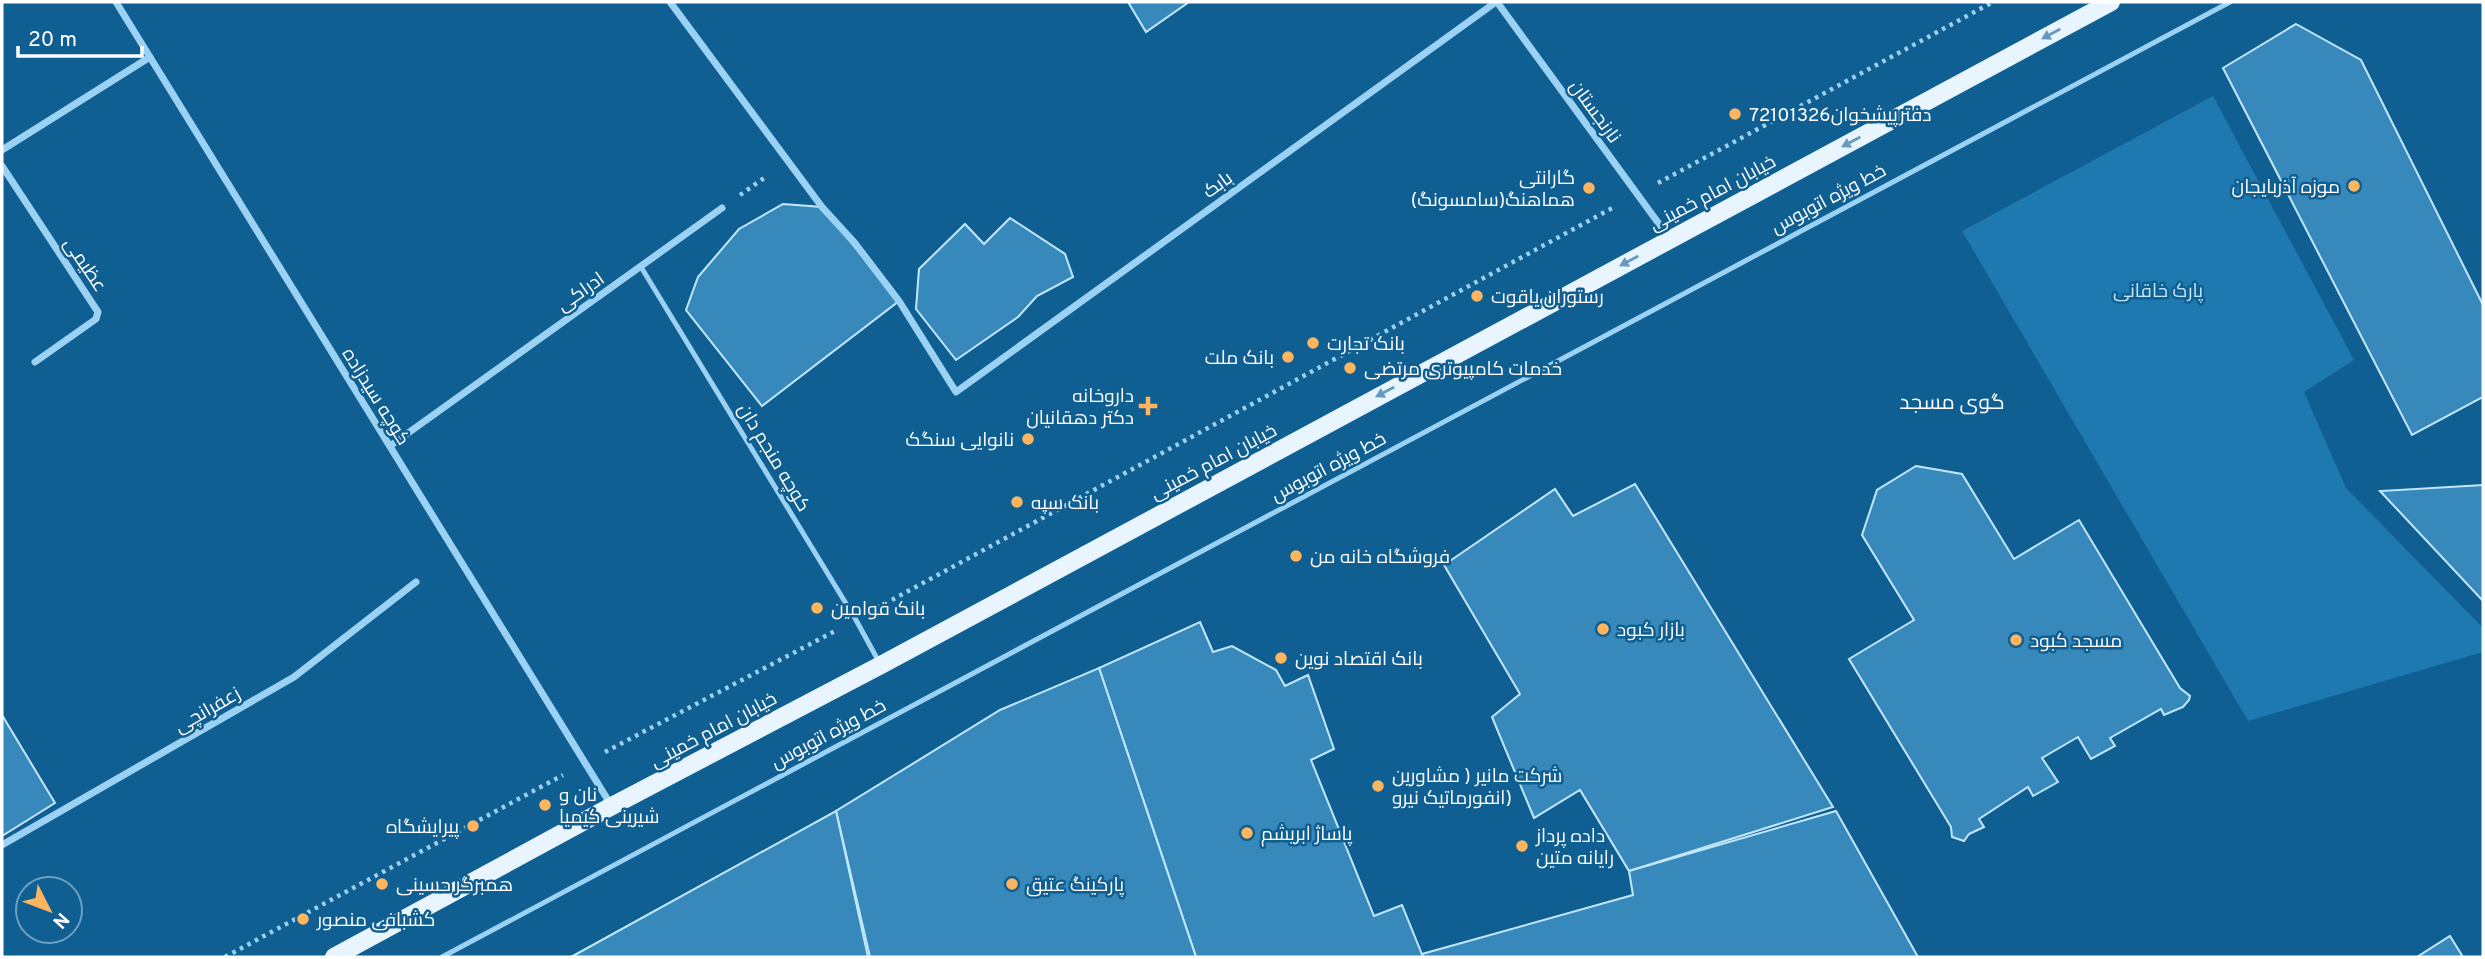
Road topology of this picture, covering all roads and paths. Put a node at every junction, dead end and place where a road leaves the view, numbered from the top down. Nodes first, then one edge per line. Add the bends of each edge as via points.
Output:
1 (116, 2) edge
2 (670, 2) edge
3 (1497, 2) edge
4 (1993, 2) edge
5 (2111, 2) edge
6 (2230, 2) edge
7 (150, 57) junction
8 (2, 150) edge
9 (788, 161) junction
10 (2, 166) edge
11 (1637, 194) junction
12 (722, 208) joint
13 (1670, 239) junction
14 (641, 267) junction
15 (35, 362) dead end
16 (390, 446) junction
17 (416, 582) dead end
18 (856, 620) junction
19 (881, 665) junction
20 (585, 763) junction
21 (612, 806) junction
22 (2, 845) edge
23 (225, 957) edge
24 (334, 957) edge
25 (442, 957) edge

1 - 7 street, کوچه سیدزاده
2 - 9 street
3 - 9 street, بابک via 956,392 899,301
3 - 11 street, نارنجستان
4 - 11 path
5 -> 13 main road, خیابان امام خمینی
6 - 25 lane, خط ویژه اتوبوس
7 - 8 street
7 - 16 street, کوچه سیدزاده
9 - 12 path
10 - 15 street, عظیمی via 98,312 96,320
11 - 13 street, نارنجستان
11 - 18 path
12 - 14 street, ادراکی
13 -> 19 main road, خیابان امام خمینی
14 - 16 street, ادراکی
14 - 18 lane, کوچه منجم دان
16 - 20 street, کوچه سیدزاده
17 - 22 street, زعفرانچی via 294,677
18 - 19 lane, کوچه منجم دان
18 - 20 path
19 - 21 main road, خیابان امام خمینی
20 - 21 street, کوچه سیدزاده
20 - 23 path
21 - 24 main road, خیابان امام خمینی

